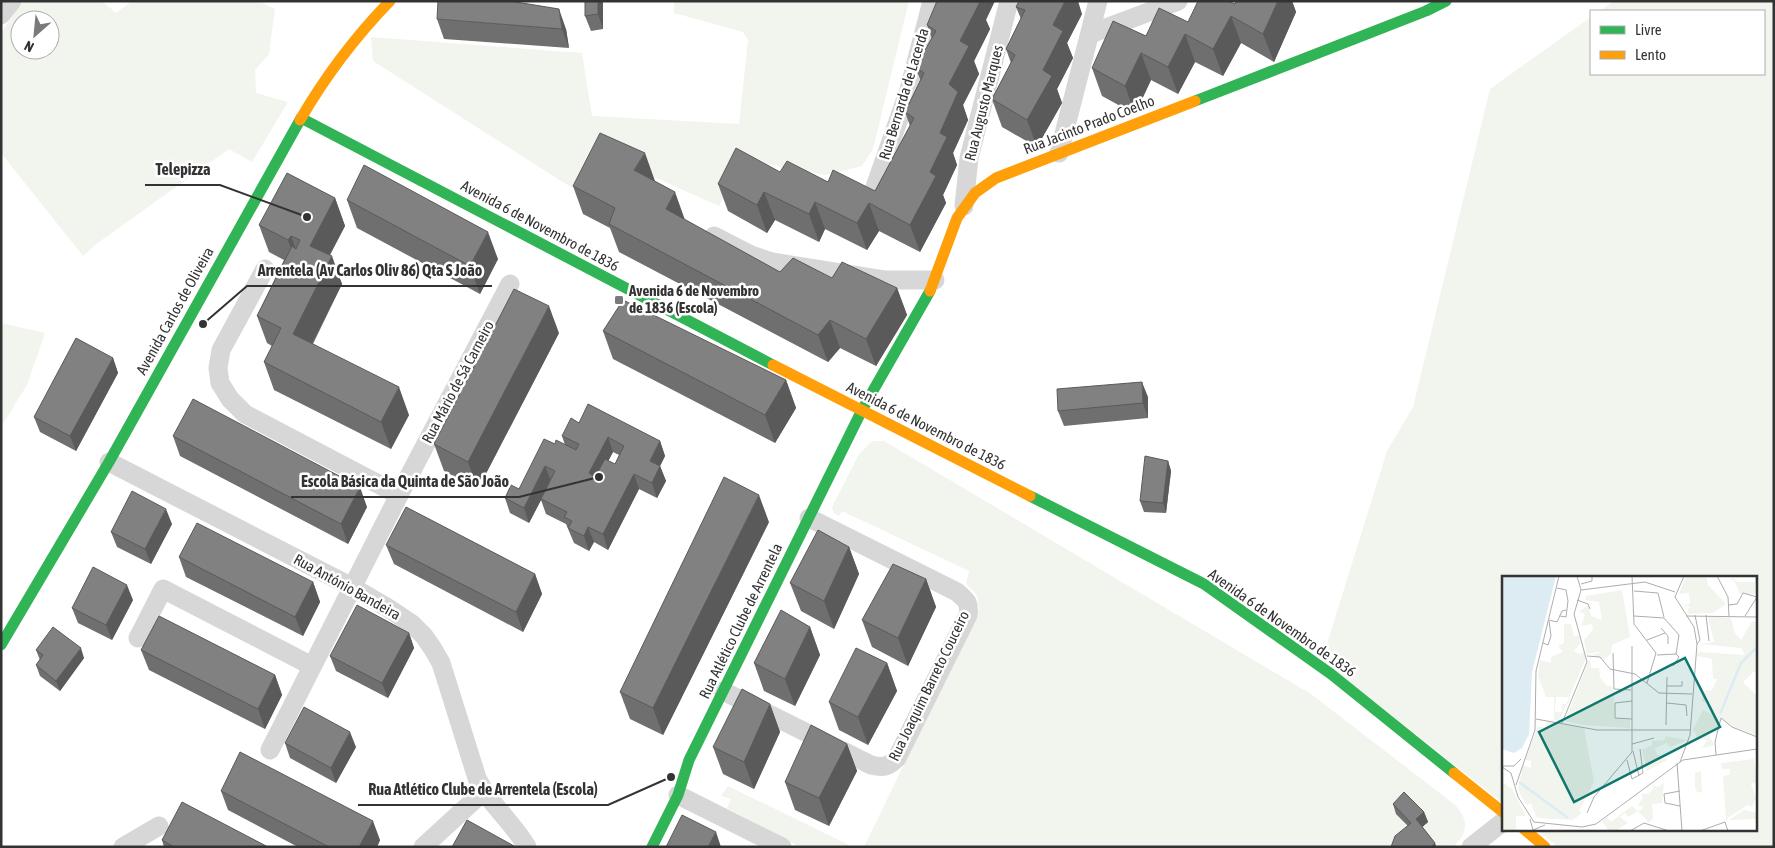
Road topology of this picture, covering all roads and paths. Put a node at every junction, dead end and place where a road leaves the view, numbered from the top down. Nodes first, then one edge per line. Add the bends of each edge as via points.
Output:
1 (12, 1) edge
2 (390, 1) edge
3 (932, 1) edge
4 (1009, 1) edge
5 (1098, 1) edge
6 (1178, 1) edge
7 (1446, 1) edge
8 (1, 15) edge
9 (1090, 34) junction
10 (301, 118) junction
11 (1059, 153) junction
12 (875, 186) edge
13 (964, 206) junction
14 (701, 230) edge
15 (265, 269) dead end
16 (935, 280) junction
17 (510, 284) dead end
18 (862, 410) junction
19 (109, 462) junction
20 (399, 495) junction
21 (809, 518) junction
22 (352, 588) junction
23 (138, 638) dead end
24 (1, 645) edge
25 (312, 666) junction
26 (723, 691) junction
27 (270, 750) dead end
28 (483, 792) junction
29 (678, 795) junction
30 (1502, 811) edge
31 (1502, 822) edge
32 (159, 826) dead end
33 (1525, 830) edge
34 (123, 847) edge
35 (423, 847) edge
36 (527, 847) edge
37 (652, 847) edge
38 (782, 847) edge
39 (1471, 847) edge
40 (1545, 847) edge

1 - 8 street
2 - 10 street, Avenida Carlos de Oliveira via 362,30
3 - 12 street, Rua Bernarda de Lacerda via 909,90
4 - 13 street, Rua Augusto Marques via 969,158
5 - 9 street
6 - 9 street
7 - 11 street, Rua Jacinto Prado Coelho
9 - 11 street
10 - 18 street, Avenida 6 de Novembro de 1836
10 - 19 street, Avenida Carlos de Oliveira
11 - 13 street, Rua Jacinto Prado Coelho via 996,178 974,193
13 - 16 street, Rua Jacinto Prado Coelho
14 - 16 street via 772,262 884,280
15 - 20 street via 222,350 218,368 220,383 245,414
16 - 18 street, Rua Jacinto Prado Coelho
17 - 20 street, Rua Mário de Sá Carneiro
18 - 21 street, Rua Atlético Clube de Arrentela
18 - 30 street, Avenida 6 de Novembro de 1836 via 1204,584 1331,674
19 - 22 street, Rua António Bandeira
19 - 24 street, Avenida Carlos de Oliveira
20 - 22 street, Rua Mário de Sá Carneiro
21 - 26 street, Rua Atlético Clube de Arrentela
21 - 26 street, Rua Joaquim Barreto Couceiro via 957,592 969,607 968,615 897,758 890,766 871,765
22 - 25 street, Rua Mário de Sá Carneiro
22 - 28 street, Rua António Bandeira via 412,624 433,649 441,663
23 - 25 street via 163,589
25 - 27 street, Rua Mário de Sá Carneiro
26 - 29 street, Rua Atlético Clube de Arrentela via 689,760
28 - 35 street
28 - 36 street, Rua António Bandeira
29 - 37 street, Rua Atlético Clube de Arrentela
29 - 38 street
31 - 39 street
32 - 34 street
33 - 40 street

